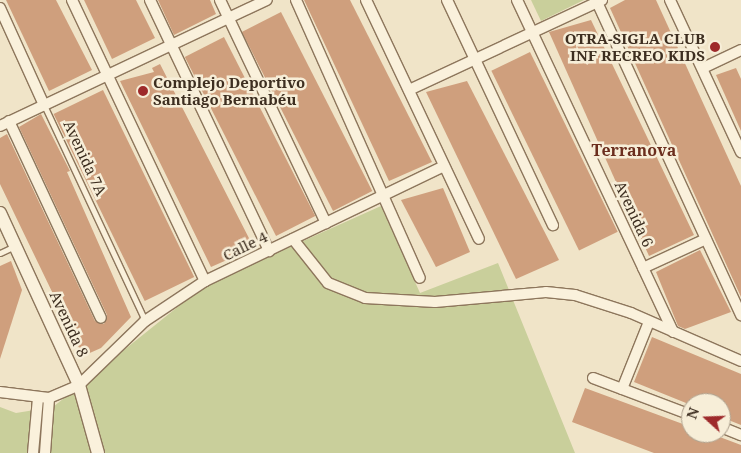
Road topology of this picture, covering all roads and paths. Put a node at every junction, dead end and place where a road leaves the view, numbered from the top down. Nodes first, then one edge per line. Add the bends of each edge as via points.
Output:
1 (72, 0) edge
2 (150, 0) edge
3 (220, 0) edge
4 (267, 0) edge
5 (296, 0) edge
6 (366, 0) edge
7 (447, 0) edge
8 (517, 0) edge
9 (670, 0) edge
10 (600, 1) edge
11 (0, 8) edge
12 (228, 18) junction
13 (532, 32) junction
14 (171, 45) junction
15 (741, 50) edge
16 (476, 61) junction
17 (703, 68) junction
18 (108, 75) junction
19 (409, 90) junction
20 (44, 105) junction
21 (5, 124) edge
22 (741, 152) edge
23 (444, 166) junction
24 (383, 196) junction
25 (0, 213) edge
26 (326, 223) junction
27 (553, 225) dead end
28 (293, 239) junction
29 (479, 239) dead end
30 (706, 239) junction
31 (15, 246) junction
32 (269, 251) junction
33 (0, 253) edge
34 (643, 268) junction
35 (420, 278) dead end
36 (205, 282) junction
37 (741, 315) edge
38 (101, 318) dead end
39 (145, 321) junction
40 (649, 322) junction
41 (673, 332) junction
42 (741, 360) edge
43 (593, 378) dead end
44 (79, 385) junction
45 (622, 389) junction
46 (0, 392) edge
47 (43, 398) junction
48 (681, 412) edge
49 (33, 453) edge
50 (45, 453) edge
51 (98, 453) edge

1 - 18 street
2 - 14 street
3 - 12 street
4 - 12 street
5 - 24 street
6 - 19 street
7 - 16 street
8 - 13 street, Avenida 6
9 - 17 street
10 - 13 street
10 - 30 street
11 - 20 street, Avenida 7A
12 - 14 street
12 - 26 street
13 - 16 street
13 - 34 street, Avenida 6
14 - 18 street
14 - 32 street
15 - 17 street
16 - 19 street
16 - 27 street
17 - 22 street
18 - 20 street
18 - 36 street
19 - 23 street
20 - 21 street
20 - 39 lane, Avenida 7A
21 - 38 street
23 - 24 street, Calle 4
23 - 29 street
24 - 26 street, Calle 4
24 - 35 street
25 - 31 street, Avenida 8
26 - 28 street, Calle 4
28 - 32 street, Calle 4
28 - 40 street via 328,283 365,298 435,302 546,292 575,295
30 - 34 street
30 - 37 street
31 - 33 lane
31 - 44 street, Avenida 8
32 - 36 street, Calle 4
34 - 41 street, Avenida 6
36 - 39 street, Calle 4
39 - 44 street, Calle 4
40 - 41 street
40 - 45 street
41 - 42 street
43 - 45 street
44 - 47 street
44 - 51 street, Avenida 8
45 - 48 street
46 - 47 street
47 - 49 street
47 - 50 street

